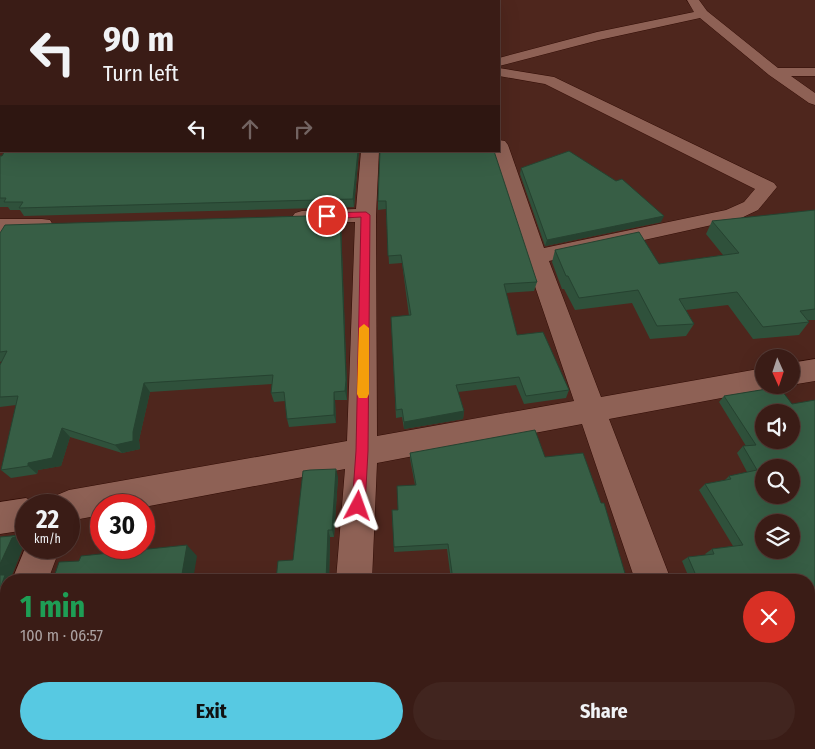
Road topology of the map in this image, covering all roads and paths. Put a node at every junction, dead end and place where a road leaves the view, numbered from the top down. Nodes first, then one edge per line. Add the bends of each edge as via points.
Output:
1 (693, 0) edge
2 (702, 14) junction
3 (500, 62) edge
4 (500, 72) edge
5 (774, 72) junction
6 (815, 72) edge
7 (815, 100) edge
8 (500, 148) edge
9 (370, 152) edge
10 (366, 215) junction
11 (287, 217) edge
12 (59, 224) edge
13 (0, 226) edge
14 (536, 257) junction
15 (815, 370) edge
16 (800, 372) edge
17 (755, 381) edge
18 (591, 410) junction
19 (362, 451) junction
20 (80, 504) edge
21 (15, 516) edge
22 (0, 518) edge
23 (38, 559) edge
24 (32, 574) edge
25 (354, 574) edge
26 (651, 574) edge

1 - 2 street
2 - 3 street via 597,36
2 - 5 street
4 - 14 street via 549,80 767,186 751,206 732,215
5 - 6 street
5 - 7 street
8 - 14 street
9 - 10 street
10 - 11 street
10 - 19 street
12 - 13 street
14 - 18 street
15 - 16 street
17 - 18 street
18 - 19 street
18 - 26 street
19 - 20 street
19 - 25 street
21 - 22 street
23 - 24 street

